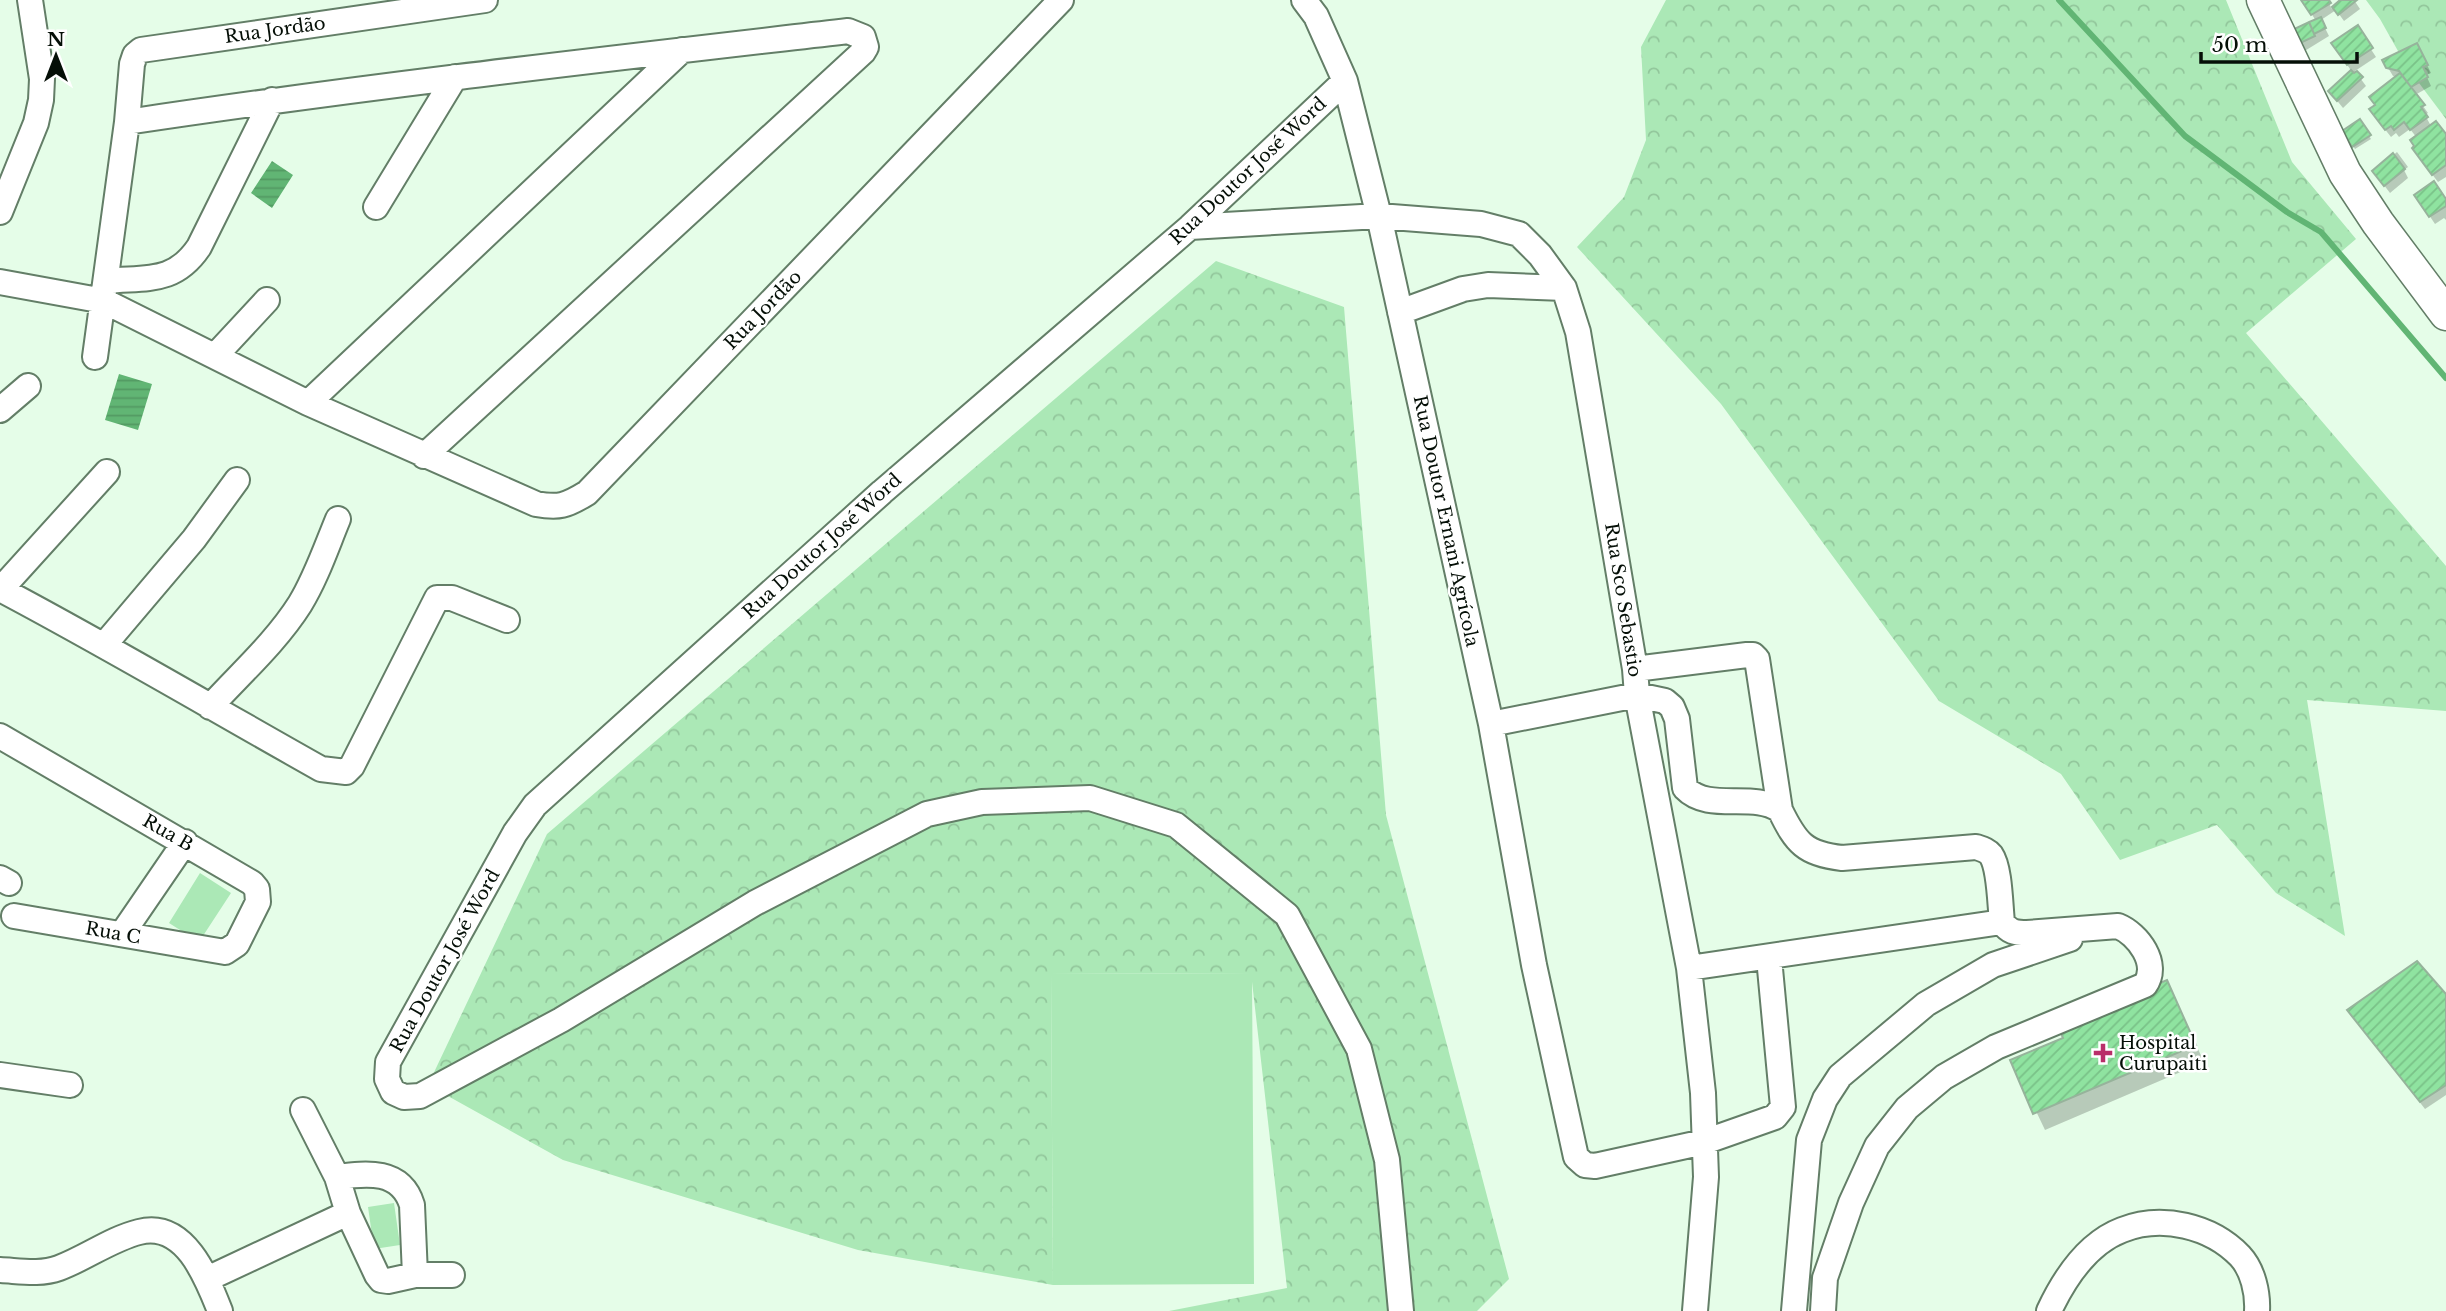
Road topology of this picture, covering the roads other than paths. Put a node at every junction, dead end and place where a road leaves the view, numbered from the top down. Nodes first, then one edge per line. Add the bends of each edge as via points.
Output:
1 (30, 0) edge
2 (485, 0) edge
3 (1061, 0) edge
4 (1304, 0) edge
5 (2263, 0) edge
6 (682, 50) junction
7 (455, 77) junction
8 (1345, 80) junction
9 (272, 100) junction
10 (127, 122) junction
11 (7, 171) edge
12 (376, 206) dead end
13 (0, 212) edge
14 (1379, 216) junction
15 (1190, 227) junction
16 (0, 282) edge
17 (1563, 288) junction
18 (105, 291) junction
19 (267, 300) dead end
20 (1400, 312) junction
21 (2446, 314) edge
22 (215, 356) junction
23 (95, 357) dead end
24 (28, 386) dead end
25 (308, 403) junction
26 (0, 410) edge
27 (424, 456) junction
28 (107, 472) dead end
29 (237, 480) dead end
30 (338, 519) dead end
31 (0, 589) edge
32 (507, 620) dead end
33 (105, 644) junction
34 (1635, 669) junction
35 (1637, 695) junction
36 (210, 706) junction
37 (1491, 724) junction
38 (0, 736) edge
39 (1780, 810) junction
40 (186, 842) junction
41 (14, 916) dead end
42 (2002, 922) junction
43 (2107, 926) junction
44 (122, 934) junction
45 (212, 950) joint
46 (1769, 958) junction
47 (1689, 968) junction
48 (0, 1075) edge
49 (70, 1085) dead end
50 (303, 1110) dead end
51 (1704, 1142) junction
52 (337, 1177) junction
53 (348, 1213) junction
54 (0, 1269) edge
55 (415, 1275) junction
56 (452, 1275) dead end
57 (207, 1279) junction
58 (220, 1311) edge
59 (1401, 1311) edge
60 (1695, 1311) edge
61 (1794, 1311) edge
62 (1823, 1311) edge
63 (2049, 1311) edge
64 (2257, 1311) edge

1 - 11 street via 41,100 36,123
2 - 10 street, Rua Jordão via 141,50 132,64
3 - 27 street, Rua Jordão via 587,493 569,504 536,504
4 - 8 street, Rua Doutor Ernani Agrícola
5 - 21 street via 2344,173
6 - 7 street
6 - 25 street
6 - 27 street via 848,31 863,37 866,47
7 - 9 street
7 - 12 street
8 - 14 street, Rua Doutor Ernani Agrícola
8 - 15 street, Rua Doutor José Word
9 - 10 street
9 - 18 street, Rua Jordão via 189,261 178,271
10 - 18 street, Rua Jordão
11 - 13 street
14 - 15 street, Rua Sco Sebastio
14 - 17 street, Rua Sco Sebastio via 1481,224 1519,234
14 - 20 street, Rua Doutor Ernani Agrícola
15 - 59 street, Rua Doutor José Word via 882,492 535,805 388,1062 387,1079 393,1093 420,1096 561,1020 755,903 927,814 982,802 1090,798 1176,825 1287,915 1359,1049 1387,1160
16 - 18 street, Rua Jordão
17 - 20 street via 1488,285 1463,289
17 - 34 street, Rua Sco Sebastio via 1578,332
18 - 22 street, Rua Jordão
18 - 23 street, Rua Jordão
19 - 22 street
20 - 37 street, Rua Doutor Ernani Agrícola
22 - 25 street, Rua Jordão
24 - 26 street
25 - 27 street, Rua Jordão
28 - 31 street
29 - 33 street
30 - 36 street via 300,604
31 - 33 street
32 - 36 street via 452,598 437,598 346,772 321,769
33 - 36 street
34 - 35 street, Rua Sco Sebastio
34 - 39 street via 1753,655
35 - 37 street
35 - 39 street via 1672,707 1685,788 1692,795 1768,802
35 - 47 street, Rua Sco Sebastio
37 - 51 street, Rua Doutor Ernani Agrícola via 1534,965 1576,1157 1595,1166
38 - 40 street, Rua B
39 - 42 street via 1803,846 1820,856 1986,850 1995,867
40 - 44 street
40 - 45 street, Rua B via 257,888 258,902 237,944 225,952
41 - 44 street, Rua C
42 - 43 street via 2006,929 2027,933
42 - 46 street
43 - 61 street via 1993,965 1926,1004 1840,1076 1809,1140
43 - 62 street via 2118,926 2137,938 2148,960 2150,979 1996,1047 1944,1077 1908,1108 1877,1146 1851,1203 1825,1278
44 - 45 street, Rua C
46 - 47 street
46 - 51 street via 1783,1107 1775,1116
47 - 51 street, Rua Sco Sebastio
48 - 49 street
50 - 52 street
51 - 60 street, Rua Sco Sebastio via 1706,1177
52 - 53 street
52 - 55 street via 370,1173 389,1178 409,1194
53 - 55 street via 381,1280
53 - 57 street
54 - 57 street via 42,1272 58,1268 151,1230 181,1242
55 - 56 street
57 - 58 street
63 - 64 street via 2087,1252 2122,1230 2166,1221 2211,1234 2242,1258 2258,1292

